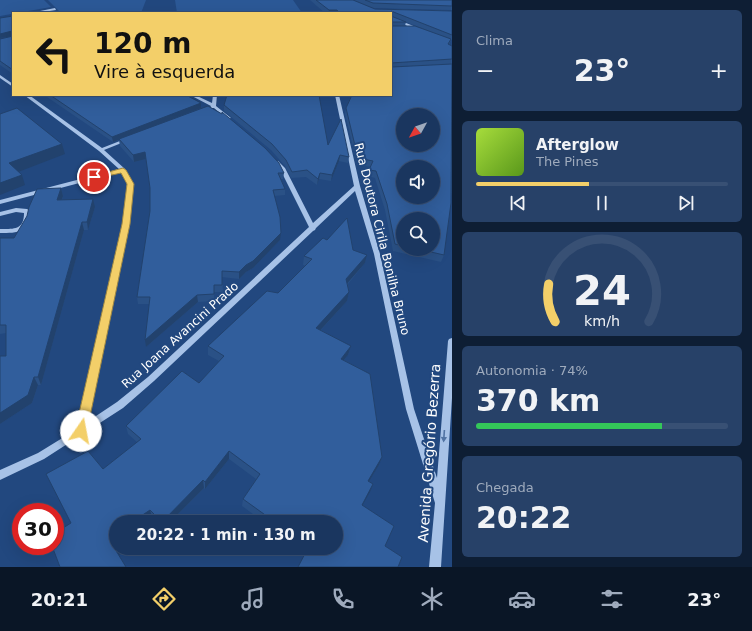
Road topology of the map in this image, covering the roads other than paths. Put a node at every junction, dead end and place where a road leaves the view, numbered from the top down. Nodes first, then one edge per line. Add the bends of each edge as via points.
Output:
1 (55, 10) dead end
2 (40, 12) edge
3 (392, 18) edge
4 (406, 29) edge
5 (417, 29) junction
6 (423, 31) edge
7 (0, 76) edge
8 (12, 85) edge
9 (27, 96) edge
10 (194, 96) edge
11 (215, 96) edge
12 (337, 96) edge
13 (214, 106) junction
14 (205, 110) edge
15 (233, 121) edge
16 (131, 138) edge
17 (102, 150) junction
18 (273, 158) edge
19 (123, 170) junction
20 (357, 186) junction
21 (0, 202) edge
22 (0, 214) edge
23 (312, 229) junction
24 (0, 231) edge
25 (452, 341) edge
26 (81, 431) junction
27 (0, 475) edge
28 (440, 503) junction
29 (435, 567) edge

1 - 2 street
3 - 5 street
4 - 5 street
5 - 6 street
7 - 8 street
9 - 17 street
10 - 13 street
11 - 13 street
12 - 20 street, Rua Doutora Cirila Bonilha Bruno
13 - 14 street
13 - 15 street
16 - 17 street
17 - 19 street
18 - 23 street via 282,168
19 - 21 street
19 - 26 street via 130,184 126,224
20 - 23 street, Rua Joana Avancini Prado
20 - 28 street, Rua Doutora Cirila Bonilha Bruno via 377,254 410,409
22 - 24 street via 16,210 27,211 28,219 17,231
23 - 26 street, Rua Joana Avancini Prado via 151,379 120,405
25 -> 28 street, Avenida Gregório Bezerra
26 - 27 street, Rua Joana Avancini Prado via 41,456
28 - 29 street, Avenida Gregório Bezerra

